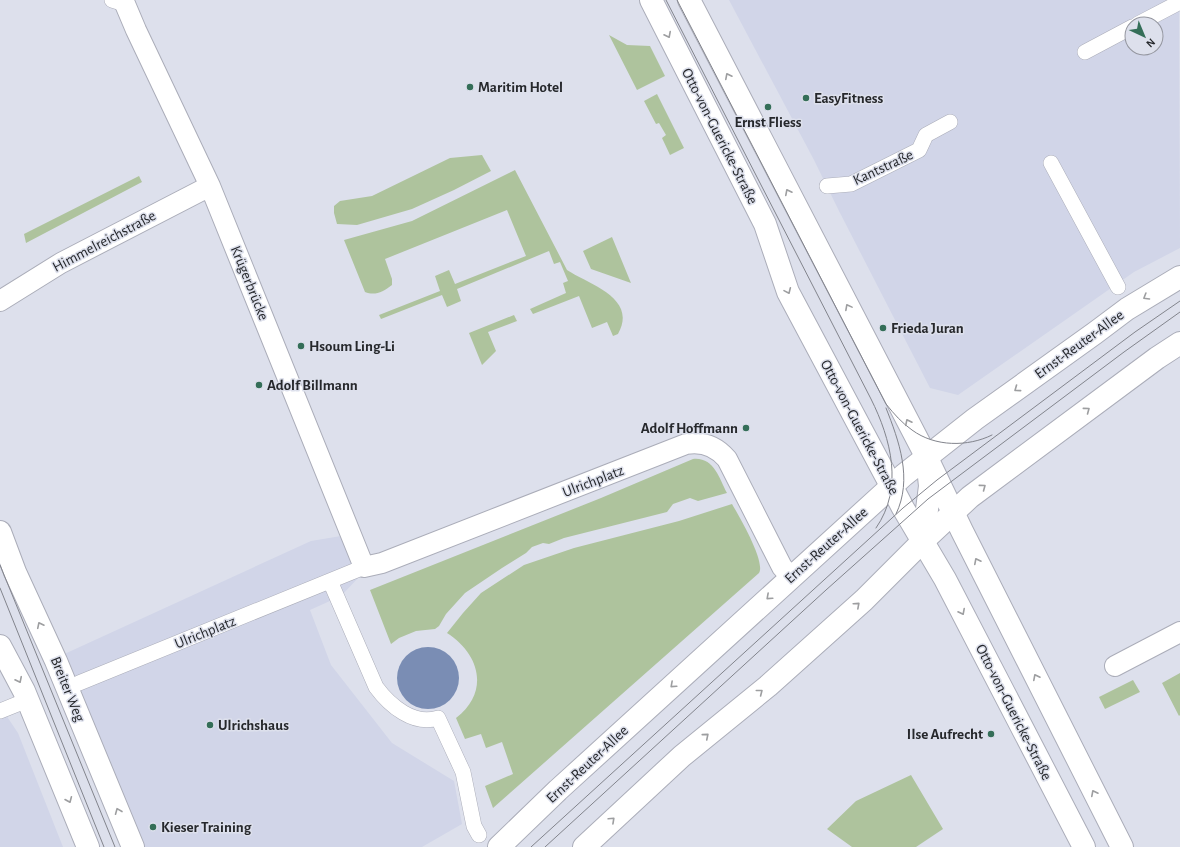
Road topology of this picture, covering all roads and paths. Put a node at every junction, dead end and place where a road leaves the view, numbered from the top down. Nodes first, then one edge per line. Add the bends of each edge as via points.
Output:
1 (651, 0) edge
2 (689, 0) edge
3 (119, 2) edge
4 (1180, 2) edge
5 (1153, 16) edge
6 (1124, 31) edge
7 (1085, 52) dead end
8 (950, 122) dead end
9 (1051, 163) dead end
10 (210, 186) junction
11 (827, 186) dead end
12 (1180, 277) edge
13 (1118, 287) dead end
14 (0, 301) edge
15 (1180, 343) edge
16 (926, 456) junction
17 (891, 486) junction
18 (953, 512) junction
19 (0, 532) edge
20 (923, 541) junction
21 (364, 567) junction
22 (791, 577) junction
23 (330, 581) junction
24 (1180, 632) edge
25 (0, 646) edge
26 (1115, 666) dead end
27 (79, 683) dead end
28 (20, 704) dead end
29 (0, 711) edge
30 (479, 835) dead end
31 (88, 847) edge
32 (133, 847) edge
33 (499, 847) edge
34 (584, 847) edge
35 (1084, 847) edge
36 (1122, 847) edge

1 -> 17 street, Otto-von-Guericke-Straße via 765,224 788,292
16 -> 2 street
3 - 10 street, Krügerbrücke via 136,30
4 - 5 street
6 - 7 street
8 - 11 street, Kantstraße via 926,134 919,150 851,184
9 - 13 street, Ernst-Reuter-Allee
10 - 14 street, Himmelreichstraße via 61,263
10 - 21 street, Krügerbrücke
12 -> 16 street, Ernst-Reuter-Allee via 1127,309
18 -> 15 street via 1007,469
16 - 17 street, Ernst-Reuter-Allee
16 - 18 street
16 - 20 street via 930,486
17 - 20 street, Otto-von-Guericke-Straße
17 - 22 street, Ernst-Reuter-Allee
18 - 20 street
36 -> 18 street
32 -> 19 street, Breiter Weg
34 -> 20 street via 682,756 768,686 864,600
20 -> 35 street, Otto-von-Guericke-Straße via 945,578
21 - 22 street, Ulrichplatz via 382,563 694,443 710,446 727,459 782,567
21 - 23 street, Ulrichplatz
22 -> 33 street, Ernst-Reuter-Allee
23 - 27 street, Ulrichplatz
23 - 30 street via 376,687 398,709 410,716 432,721 438,718 463,772 474,826
24 - 26 street
25 -> 31 street via 24,691
28 - 29 street

